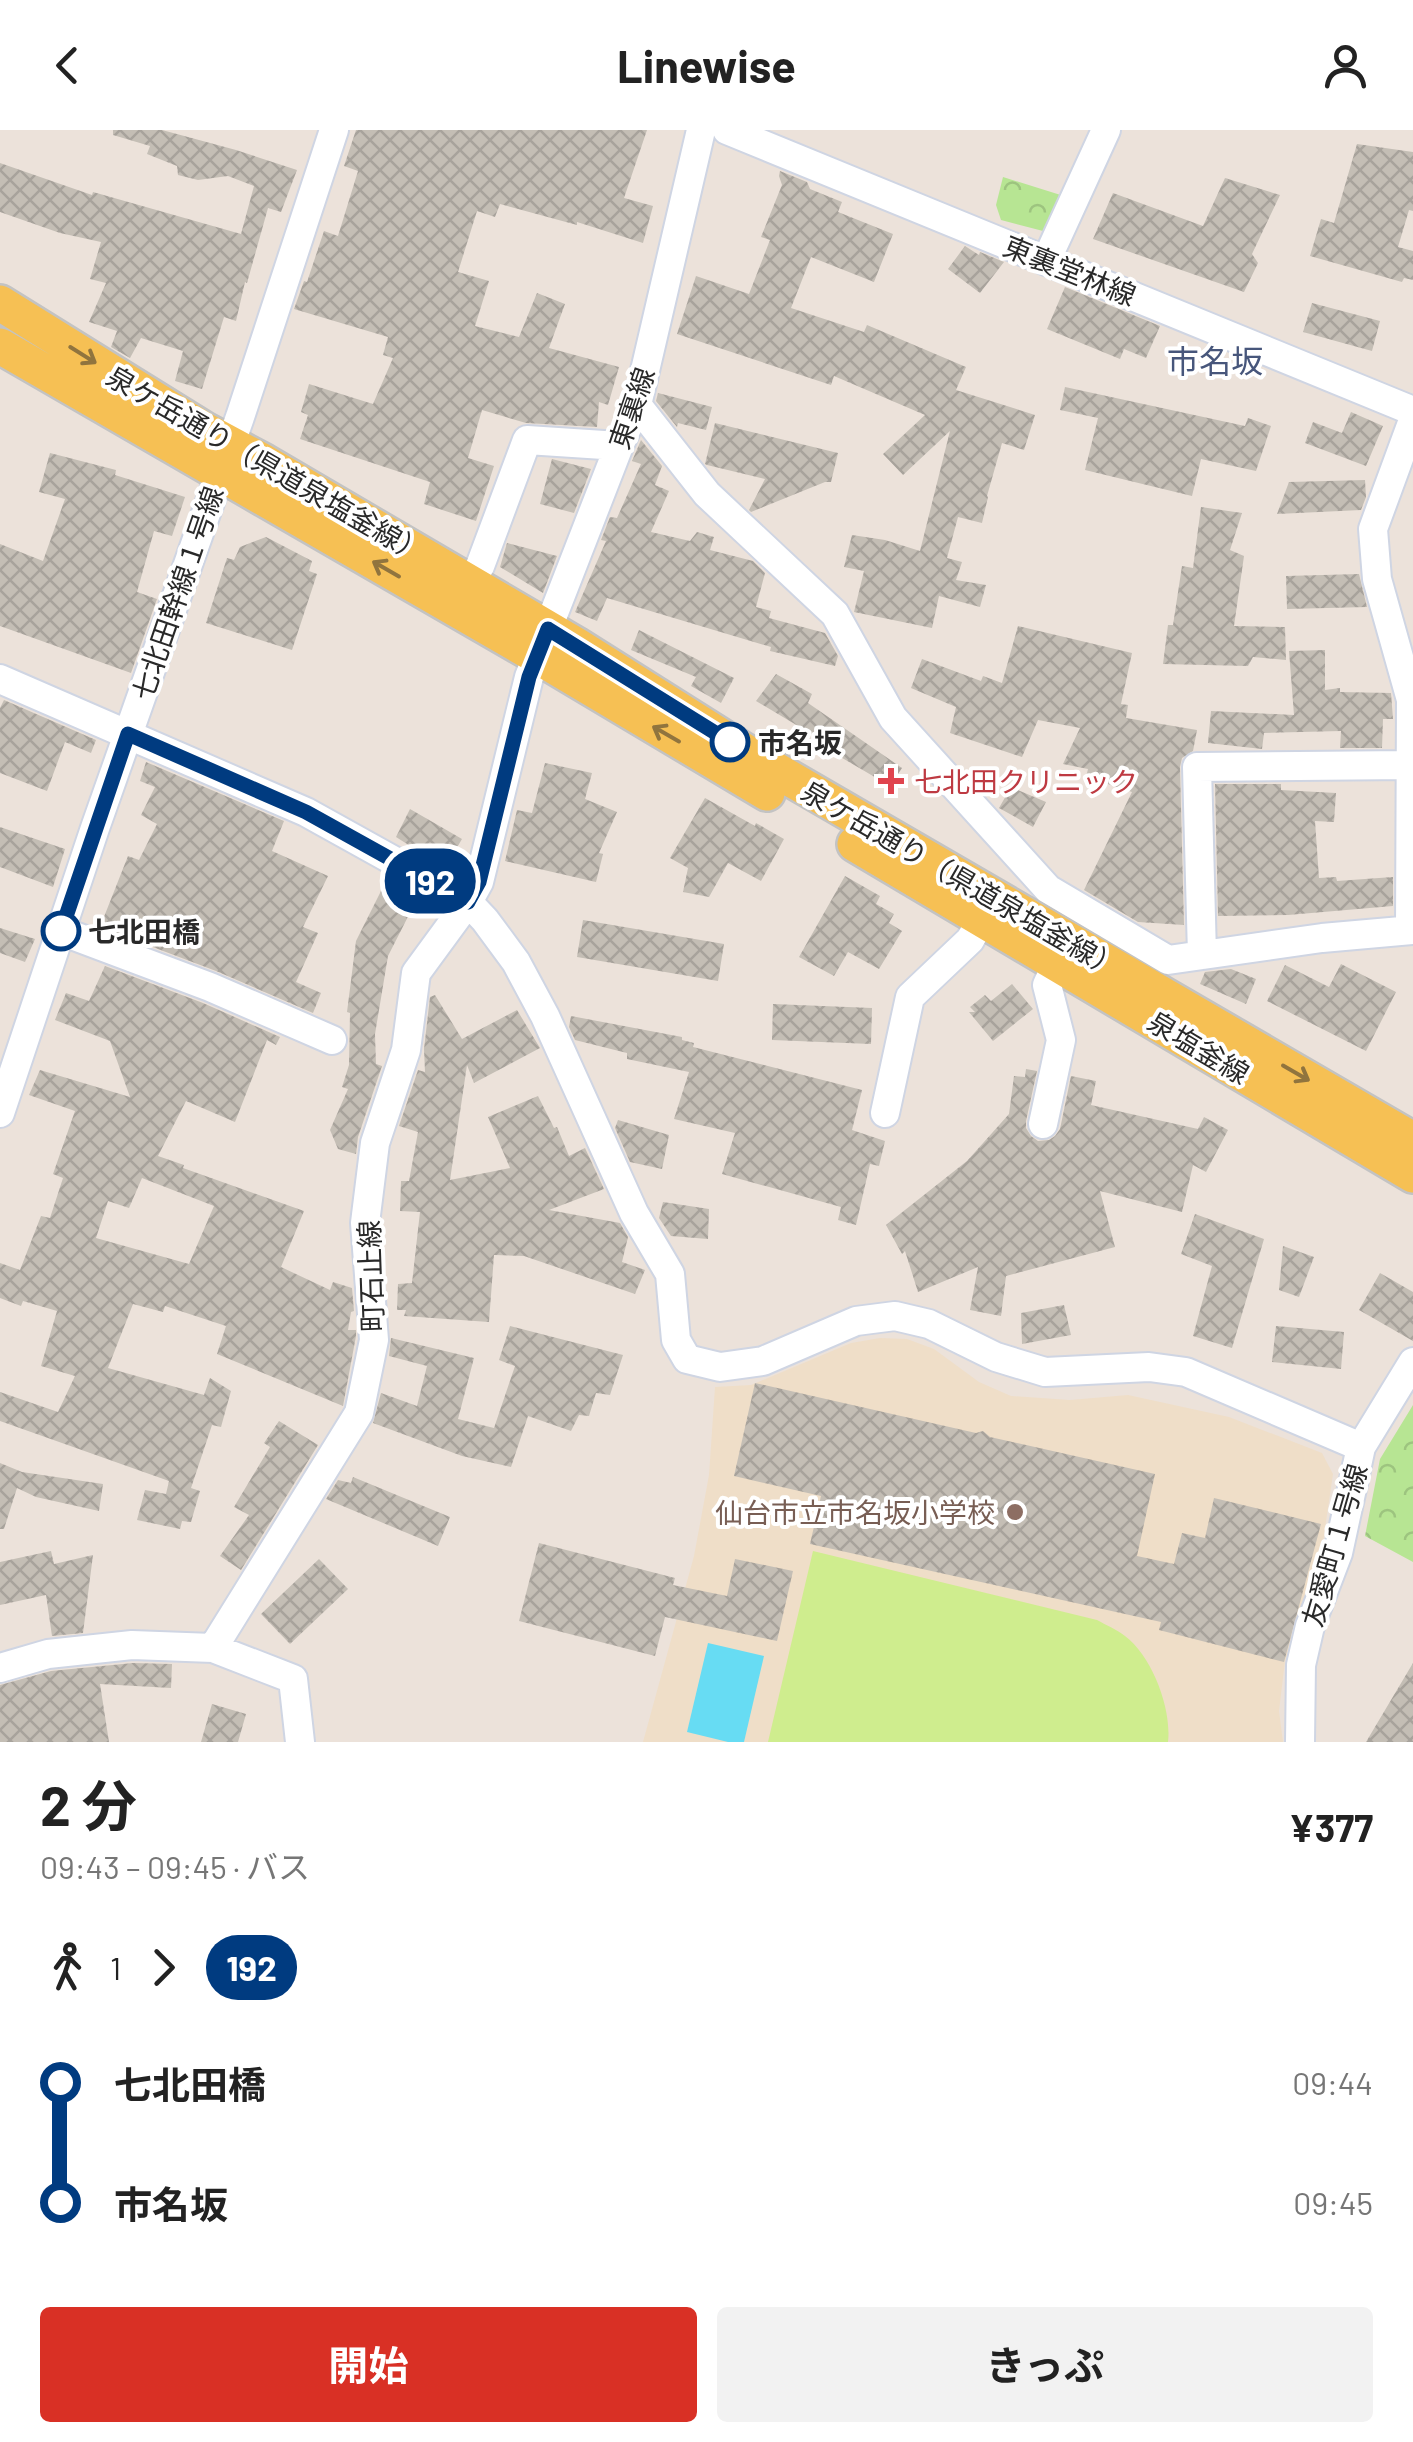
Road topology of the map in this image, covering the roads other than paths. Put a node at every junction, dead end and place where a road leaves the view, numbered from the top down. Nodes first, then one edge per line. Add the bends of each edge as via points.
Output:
1 (334, 130) edge
2 (701, 130) edge
3 (727, 130) edge
4 (1106, 130) edge
5 (1046, 261) junction
6 (0, 303) edge
7 (0, 346) edge
8 (637, 405) junction
9 (1413, 411) edge
10 (1413, 420) edge
11 (619, 446) junction
12 (225, 458) junction
13 (470, 583) junction
14 (538, 654) junction
15 (0, 680) edge
16 (128, 734) junction
17 (1409, 765) junction
18 (468, 902) junction
19 (982, 919) junction
20 (1411, 930) edge
21 (61, 931) junction
22 (1070, 938) junction
23 (1202, 955) junction
24 (332, 1040) dead end
25 (0, 1113) edge
26 (885, 1113) dead end
27 (1043, 1124) dead end
28 (1413, 1140) edge
29 (1413, 1175) edge
30 (1413, 1362) edge
31 (1361, 1447) junction
32 (213, 1648) junction
33 (0, 1668) edge
34 (300, 1742) edge
35 (1300, 1742) edge

1 - 12 street, 七北田幹線１号線
2 - 8 street, 東裏線
3 - 5 street, 東裏堂林線
4 - 5 street
5 - 9 street, 東裏堂林線
6 -> 12 main road, 泉ケ岳通り（県道泉塩釜線）
7 - 12 main road, 泉塩釜線
8 - 11 street, 東裏線
8 - 22 street via 707,494 836,614 893,718 1048,889
10 - 17 street via 1373,529 1377,579 1411,700
11 - 13 street via 527,440
11 - 14 street, 東裏線
12 - 13 main road, 泉ケ岳通り（県道泉塩釜線）
14 -> 12 main road, 泉塩釜線
12 - 16 street, 七北田幹線１号線
13 - 14 main road, 泉ケ岳通り（県道泉塩釜線）
14 - 18 street, 町石止線 via 479,882
19 -> 14 main road, 泉塩釜線
14 - 22 main road, 泉ケ岳通り（県道泉塩釜線） via 760,761
15 - 16 street
16 - 18 street via 306,812
16 - 21 street, 七北田幹線１号線
17 - 20 street
17 - 23 street via 1197,767
18 - 31 street via 516,962 634,1213 670,1274 676,1340 688,1360 720,1367 763,1362 856,1321 895,1316 1045,1372 1186,1372
18 - 32 street, 町石止線 via 416,974 406,1050 375,1143 365,1223 374,1340 359,1413
19 - 22 main road, 泉塩釜線
19 - 26 street via 970,940 910,997
20 - 23 street
21 - 24 street
21 - 25 street, 七北田幹線１号線
22 - 23 street via 1168,960
22 - 27 street via 1047,986 1061,1040
22 -> 28 main road, 泉ケ岳通り（県道泉塩釜線）
22 - 29 main road, 泉塩釜線
30 - 31 street, 友愛町１号線
31 - 35 street, 友愛町１号線 via 1338,1552 1310,1626
32 - 33 street via 132,1645 48,1654
32 - 34 street via 294,1679

